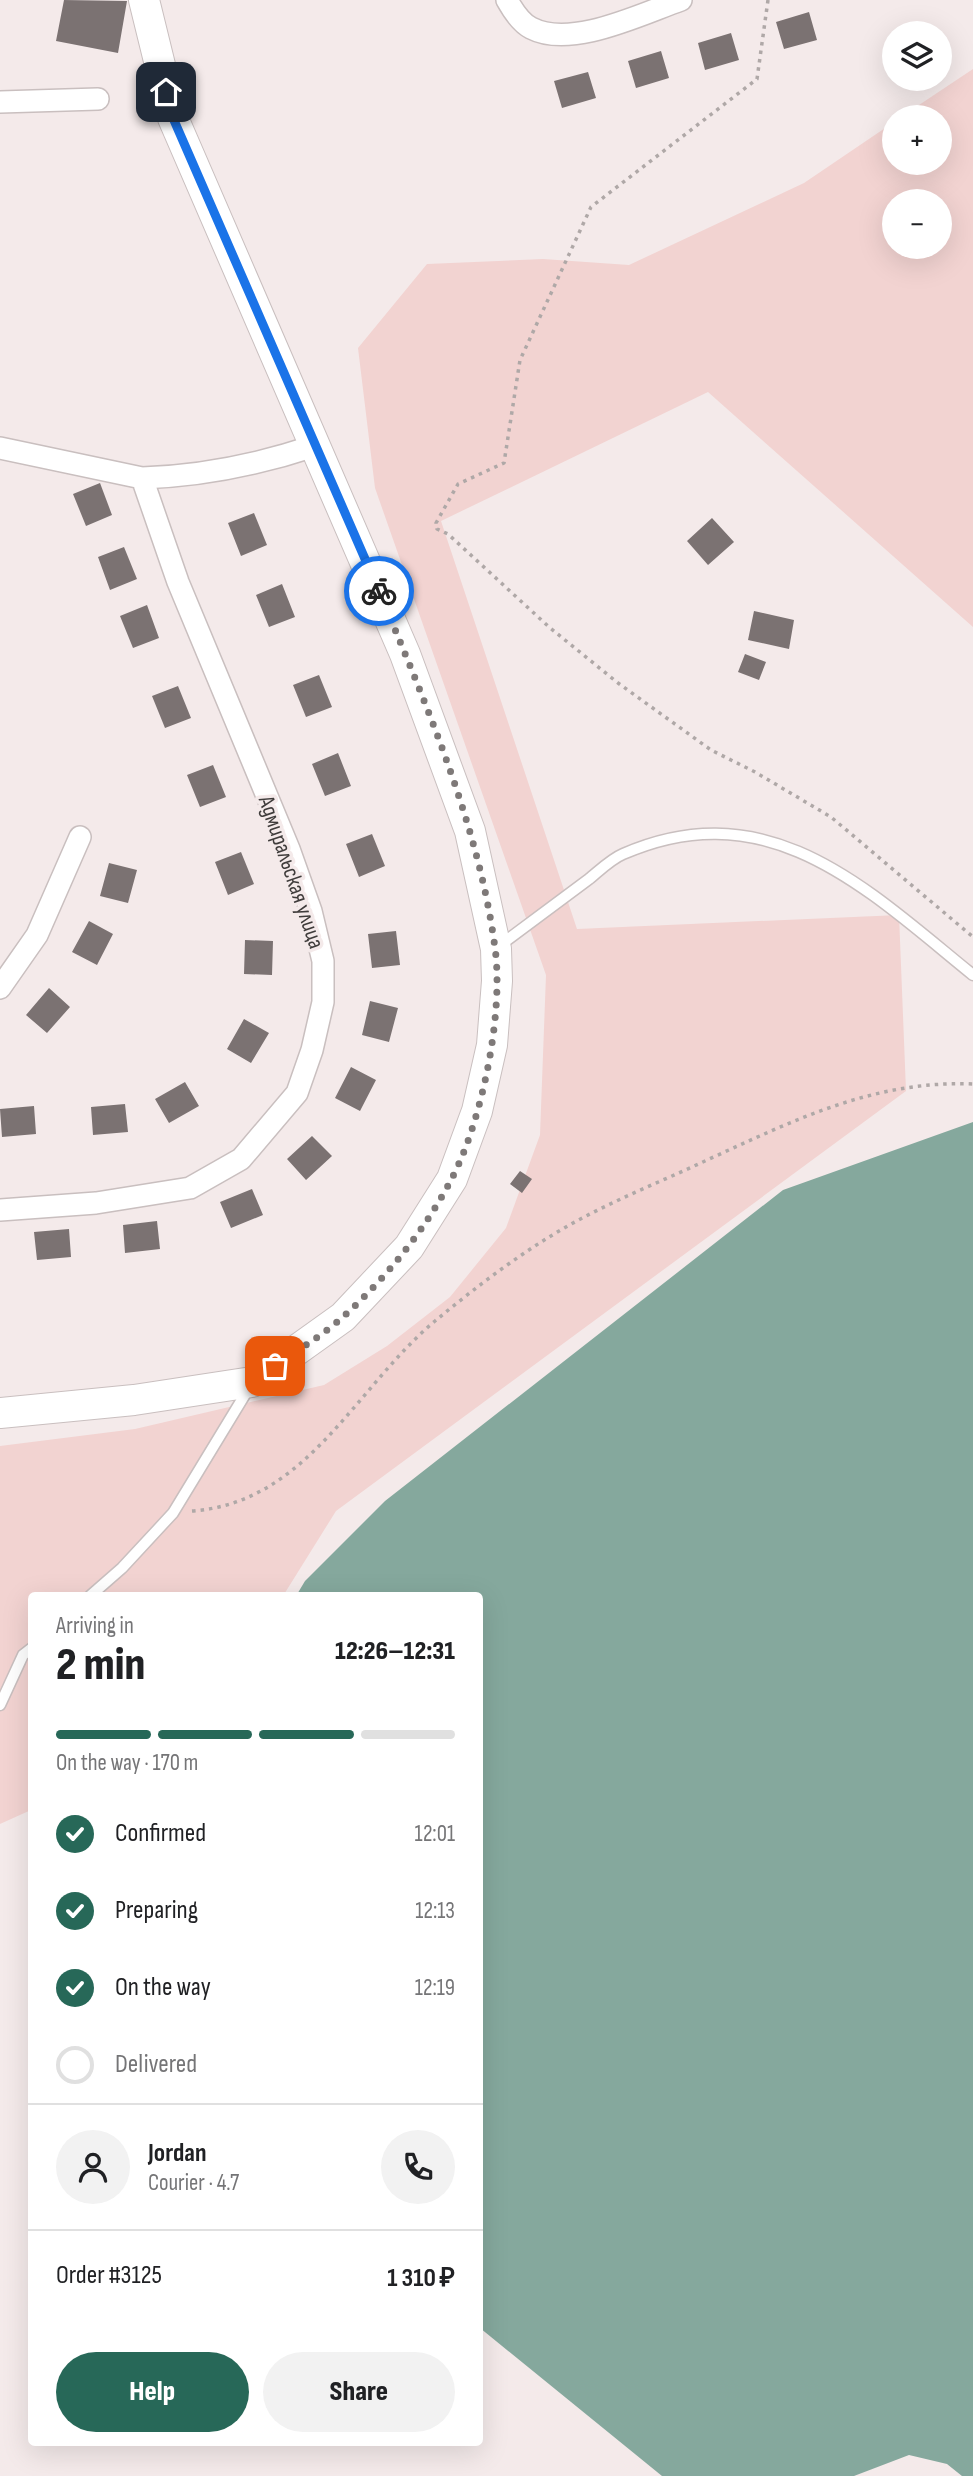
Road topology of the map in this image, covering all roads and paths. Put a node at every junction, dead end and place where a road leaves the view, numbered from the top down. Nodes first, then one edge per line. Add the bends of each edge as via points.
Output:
1 (144, 0) edge
2 (507, 0) edge
3 (681, 0) edge
4 (768, 0) edge
5 (97, 99) dead end
6 (0, 102) edge
7 (314, 446) junction
8 (0, 447) edge
9 (142, 478) junction
10 (80, 838) dead end
11 (973, 937) edge
12 (496, 949) junction
13 (973, 975) edge
14 (0, 988) edge
15 (973, 1084) edge
16 (0, 1210) edge
17 (252, 1382) junction
18 (0, 1413) edge
19 (173, 1513) junction
20 (95, 1592) edge
21 (28, 1651) edge
22 (0, 1705) edge

1 - 7 street via 173,118
2 - 3 street via 528,28 549,35 588,32
4 - 11 path via 757,79 591,207 520,360 504,463 458,484 437,529 618,683 710,750 831,817
5 - 6 street
7 - 9 street via 263,463 191,477
7 - 12 street via 405,654 470,831
8 - 9 street
9 - 16 street, Адмиральская улица via 178,582 311,911 323,961 323,1002 297,1093 241,1158 190,1188 96,1203
10 - 14 street via 37,935
12 - 13 lane via 622,854 679,838 724,832 775,841 827,864
12 - 17 street via 492,1045 477,1111 452,1178 409,1247 343,1317
15 - 19 path via 891,1088 810,1114 590,1214 518,1258 435,1321 379,1376 305,1462 280,1481 221,1509
17 - 18 street
17 - 19 lane
19 - 20 lane
21 - 22 lane

